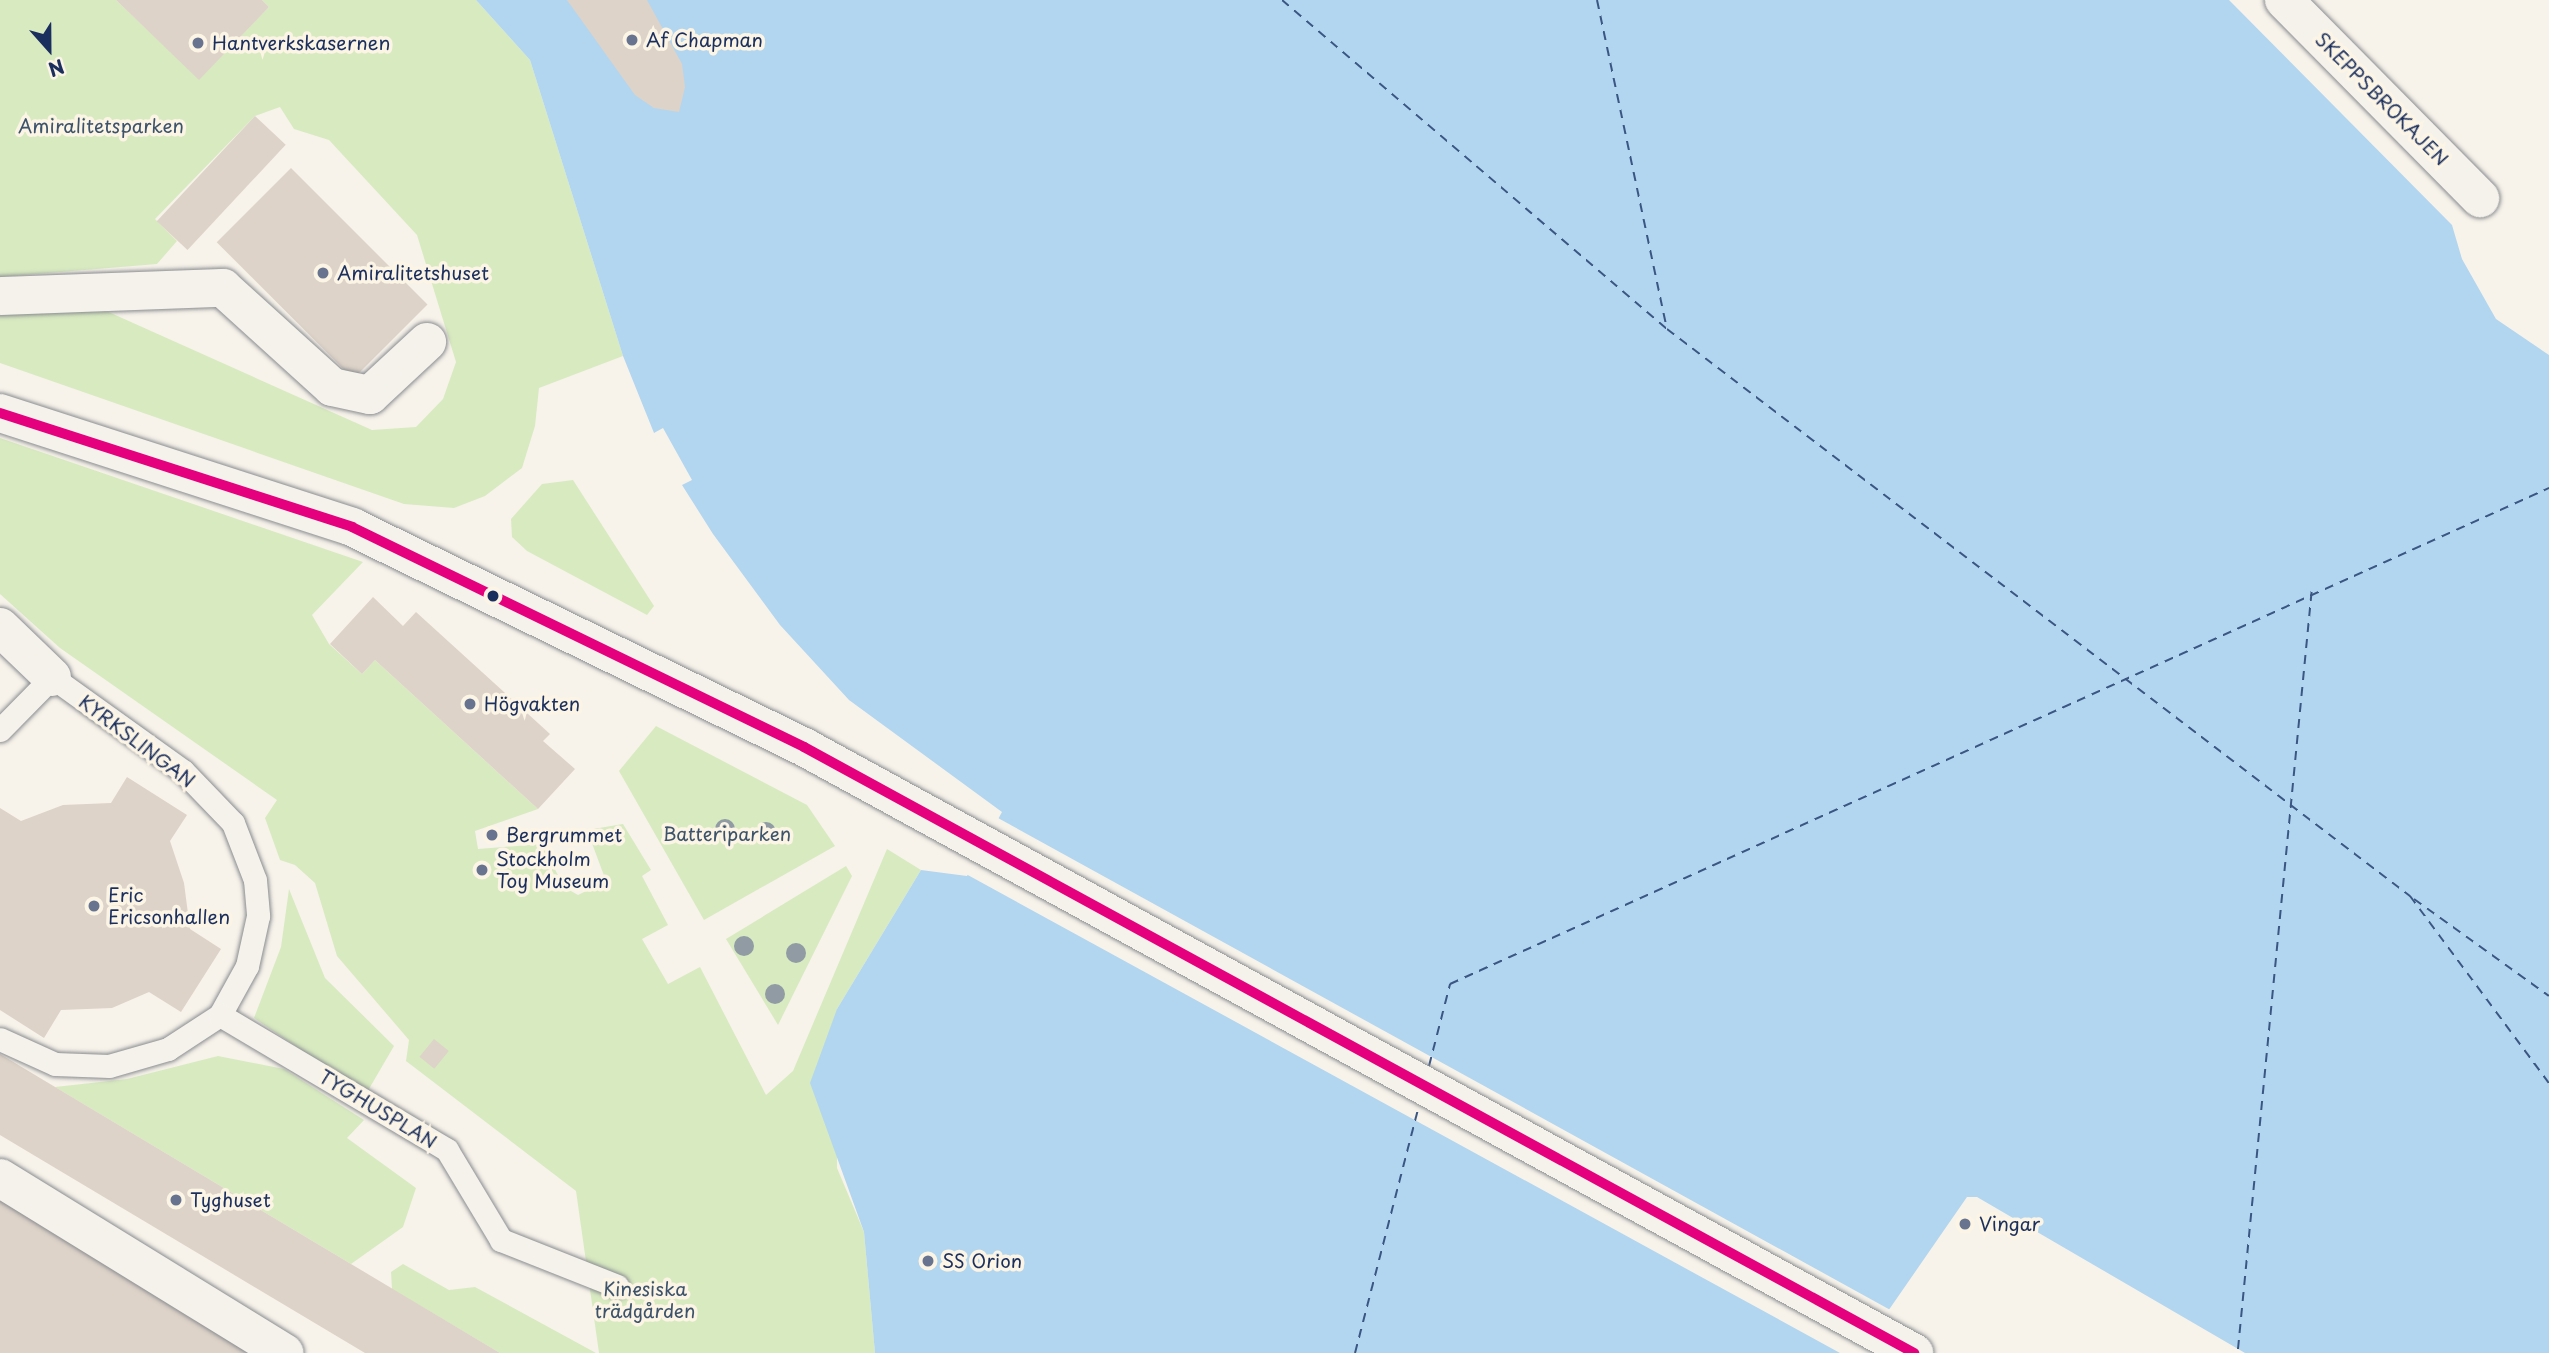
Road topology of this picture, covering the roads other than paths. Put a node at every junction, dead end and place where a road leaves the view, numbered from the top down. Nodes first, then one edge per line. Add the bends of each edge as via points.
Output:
1 (2284, 0) edge
2 (2480, 198) dead end
3 (0, 296) edge
4 (426, 342) dead end
5 (0, 412) edge
6 (0, 626) edge
7 (52, 677) junction
8 (0, 730) edge
9 (219, 1015) junction
10 (0, 1040) edge
11 (0, 1178) edge
12 (617, 1286) dead end
13 (1899, 1347) edge
14 (285, 1353) edge

1 - 2 street, SKEPPSBROKAJEN
3 - 4 street via 223,288 332,387 370,395
5 - 13 street via 352,527 804,747
6 - 7 street, KYRKSLINGAN
7 - 8 lane
7 - 9 lane, KYRKSLINGAN via 183,771 233,823 255,880 258,916 247,966
9 - 10 lane, KYRKSLINGAN via 168,1049 109,1066 55,1064
9 - 12 lane, TYGHUSPLAN via 447,1150 501,1240
11 - 14 street

